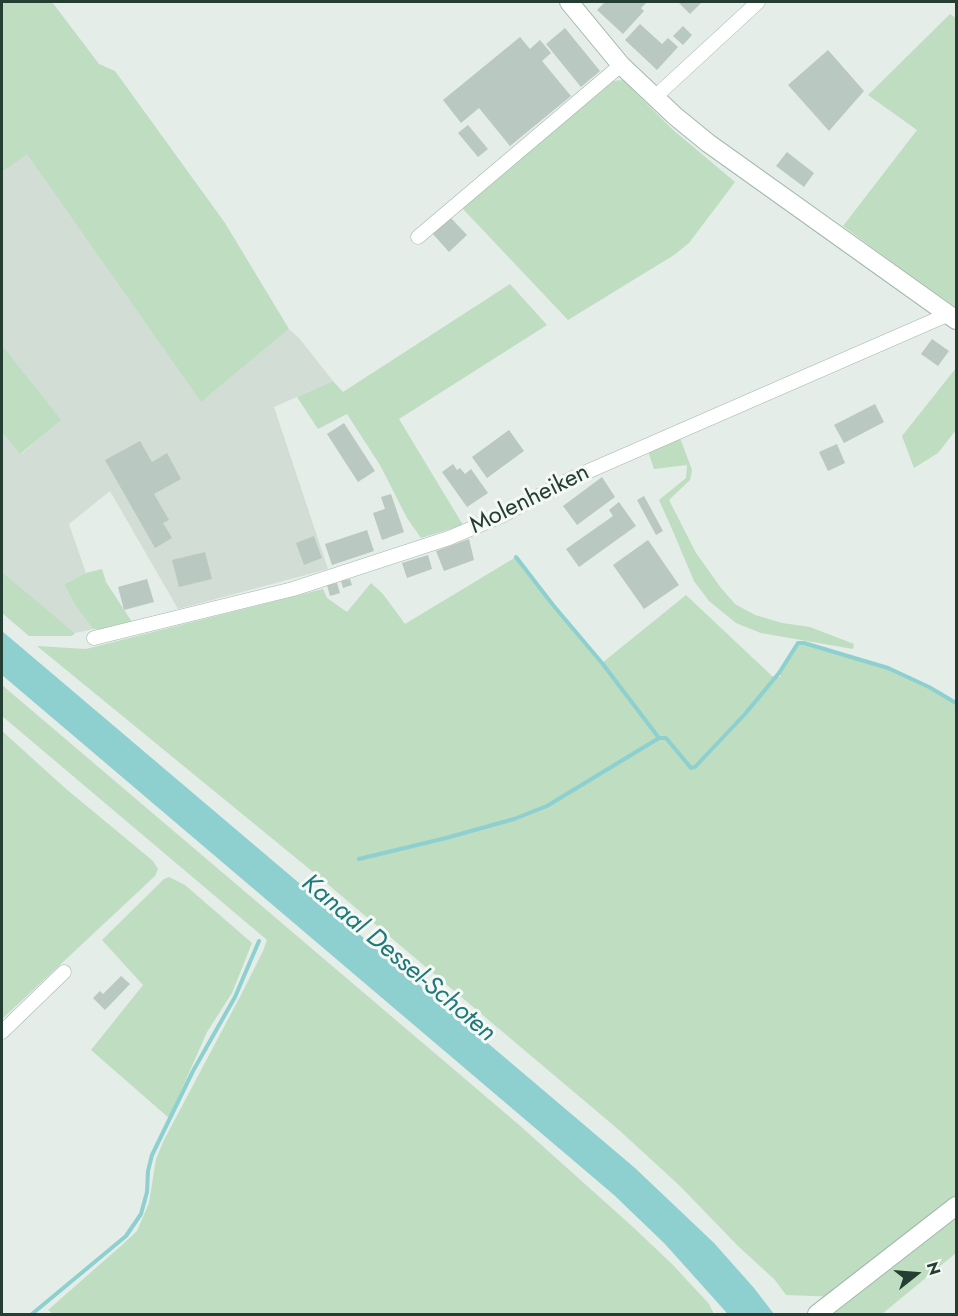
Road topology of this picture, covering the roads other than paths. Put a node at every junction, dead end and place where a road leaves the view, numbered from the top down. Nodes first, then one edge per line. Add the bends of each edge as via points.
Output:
1 (569, 2) edge
2 (758, 2) edge
3 (621, 65) junction
4 (655, 97) junction
5 (418, 237) dead end
6 (952, 317) edge
7 (94, 638) dead end
8 (64, 972) dead end
9 (2, 1032) edge
10 (957, 1206) edge
11 (819, 1313) edge

1 - 3 street, Molenheiken
2 - 4 street
3 - 4 street, Molenheiken
3 - 5 street
4 - 6 street, Molenheiken via 708,143
6 - 7 street, Molenheiken via 575,477 449,538 293,589
8 - 9 street
10 - 11 street

